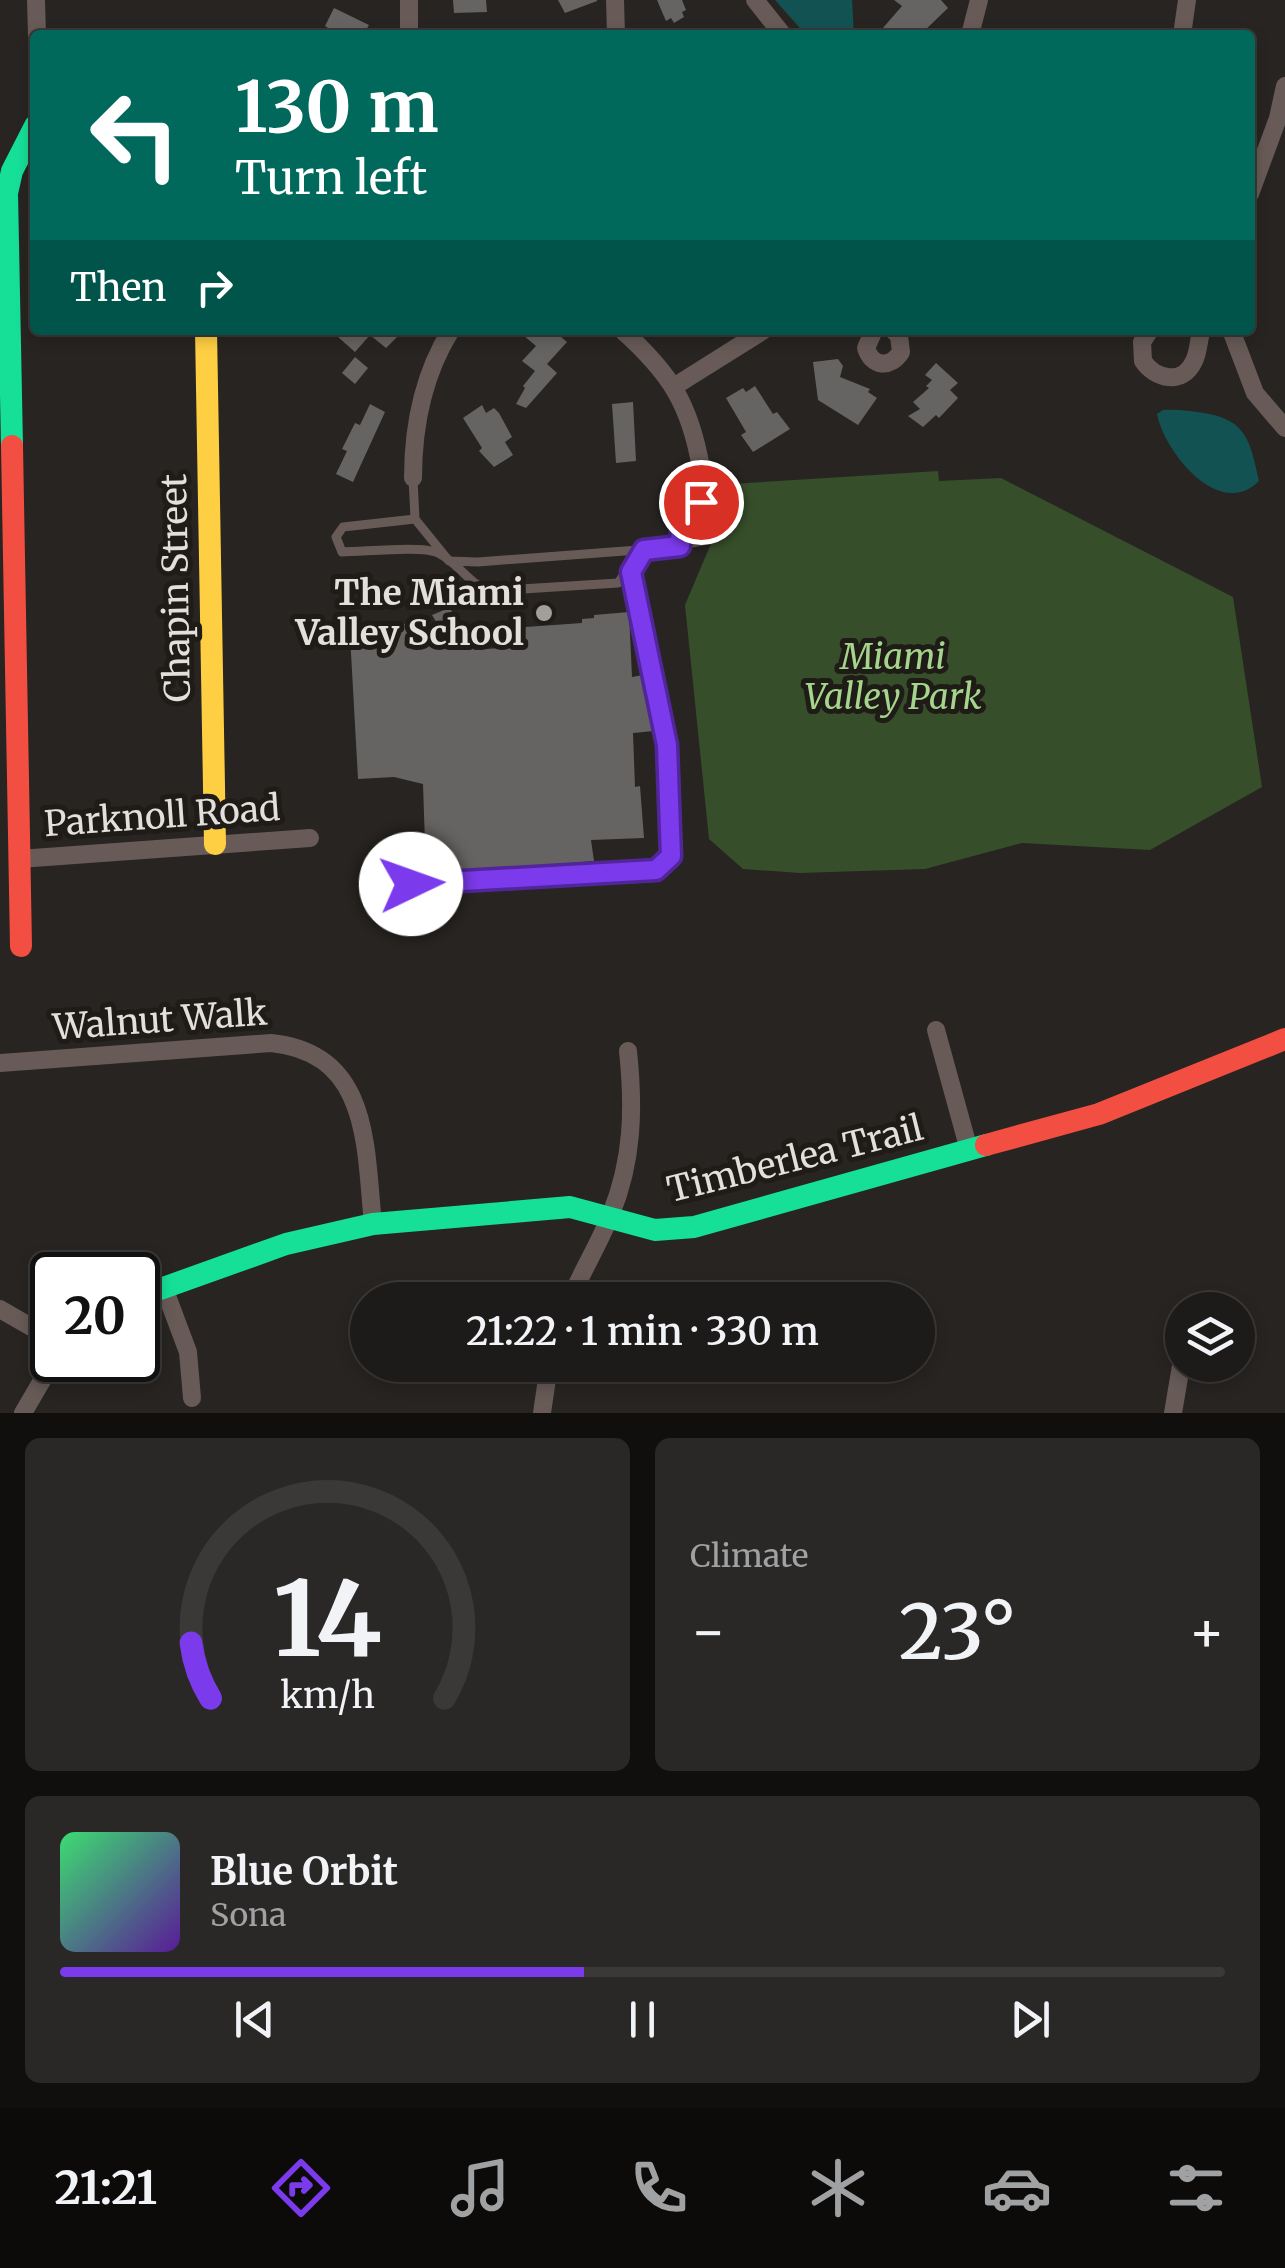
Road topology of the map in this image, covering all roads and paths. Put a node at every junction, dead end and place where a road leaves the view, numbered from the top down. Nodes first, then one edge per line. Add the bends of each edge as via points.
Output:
1 (36, 0) edge
2 (408, 0) edge
3 (615, 0) edge
4 (754, 0) edge
5 (980, 0) edge
6 (1187, 0) edge
7 (37, 30) edge
8 (408, 30) edge
9 (616, 30) edge
10 (779, 30) edge
11 (971, 30) edge
12 (1183, 30) edge
13 (1285, 86) edge
14 (1279, 130) edge
15 (30, 137) edge
16 (1257, 153) edge
17 (206, 335) edge
18 (449, 335) edge
19 (628, 335) edge
20 (756, 335) edge
21 (872, 335) edge
22 (898, 335) edge
23 (1147, 335) edge
24 (1201, 335) edge
25 (1232, 335) edge
26 (675, 386) junction
27 (1285, 428) edge
28 (700, 468) joint
29 (413, 478) joint
30 (701, 502) junction
31 (416, 520) junction
32 (680, 546) junction
33 (644, 550) junction
34 (449, 561) junction
35 (310, 838) dead end
36 (215, 844) junction
37 (19, 859) junction
38 (400, 862) dead end
39 (21, 946) dead end
40 (936, 1030) dead end
41 (1285, 1039) edge
42 (628, 1051) dead end
43 (0, 1064) edge
44 (968, 1150) junction
45 (610, 1217) junction
46 (374, 1224) junction
47 (579, 1282) edge
48 (164, 1288) junction
49 (160, 1289) edge
50 (0, 1308) edge
51 (30, 1325) edge
52 (41, 1382) edge
53 (547, 1382) edge
54 (1178, 1382) edge
55 (192, 1398) dead end
56 (23, 1413) edge
57 (542, 1413) edge
58 (1173, 1413) edge

1 - 7 street
2 - 8 street
3 - 9 street
4 - 10 street
5 - 11 street
6 - 12 street
13 - 14 street
14 - 16 street
15 - 37 street via 7,194
17 - 36 street, Chapin Street
18 - 29 street via 422,398
19 - 26 street
20 - 26 street
21 - 22 street via 868,356 889,364 901,352
23 - 24 street via 1143,360 1166,378 1192,367
25 - 27 street via 1256,394
26 - 28 street
28 - 30 lane
29 - 31 lane
30 - 32 lane via 680,527
30 - 32 lane via 710,506 713,539
31 - 34 lane
31 - 34 lane via 343,527 337,546 342,552 417,549
32 - 33 lane
33 - 34 lane
33 - 34 lane via 618,583 527,589 478,587
33 - 38 lane via 631,572 632,588 667,745 666,863 656,870 411,884
35 - 36 street, Parknoll Road
36 - 37 street, Parknoll Road
37 - 39 street
40 - 44 street
41 - 44 street, Timberlea Trail via 1098,1114
42 - 45 street via 632,1122
43 - 46 street, Walnut Walk via 271,1043 301,1049 333,1069 354,1099
44 - 45 street, Timberlea Trail via 694,1226 655,1230
45 - 46 street, Timberlea Trail via 570,1207
45 - 47 street
46 - 48 street, Timberlea Trail via 286,1244
48 - 49 street, Timberlea Trail
48 - 55 street via 188,1352
50 - 51 street
52 - 56 street
53 - 57 street
54 - 58 street

